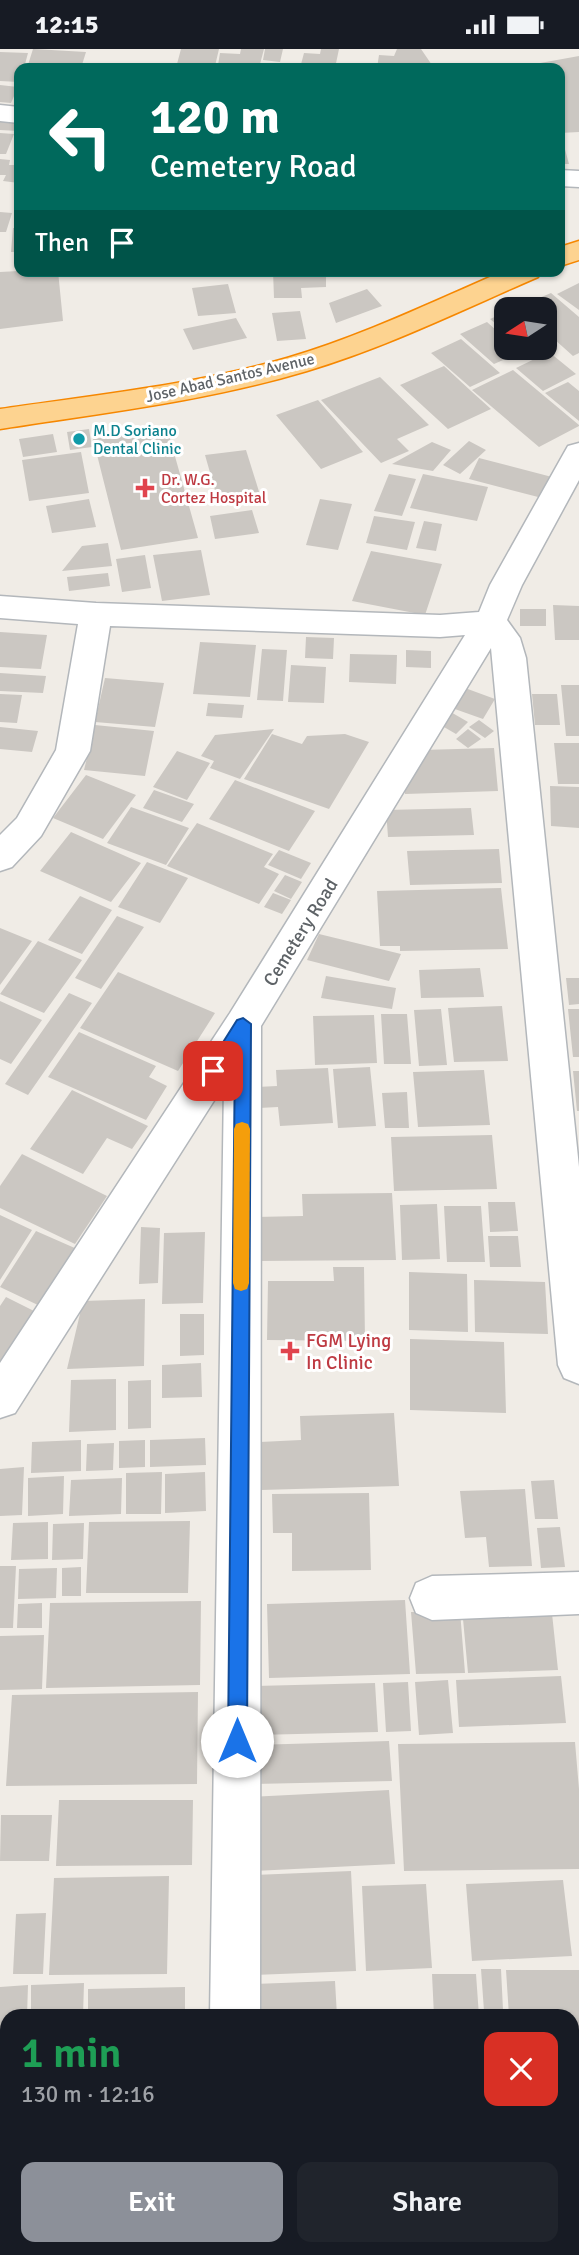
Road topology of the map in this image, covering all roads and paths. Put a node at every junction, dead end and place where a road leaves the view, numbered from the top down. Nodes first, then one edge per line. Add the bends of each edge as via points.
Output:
1 (514, 277) edge
2 (0, 419) edge
3 (579, 453) edge
4 (0, 607) edge
5 (96, 614) junction
6 (490, 622) junction
7 (0, 857) edge
8 (243, 1024) junction
9 (579, 1364) edge
10 (0, 1399) edge
11 (579, 1593) edge
12 (432, 1598) dead end
13 (235, 2009) edge

1 - 2 highway, Jose Abad Santos Avenue via 347,348 271,371
3 - 6 street, Cemetery Road
4 - 5 street
5 - 6 street via 440,626
5 - 7 street via 73,751 29,827
6 - 8 street, Cemetery Road
6 - 9 street via 504,638 510,658
8 - 10 street, Cemetery Road
8 - 13 street
11 - 12 street

